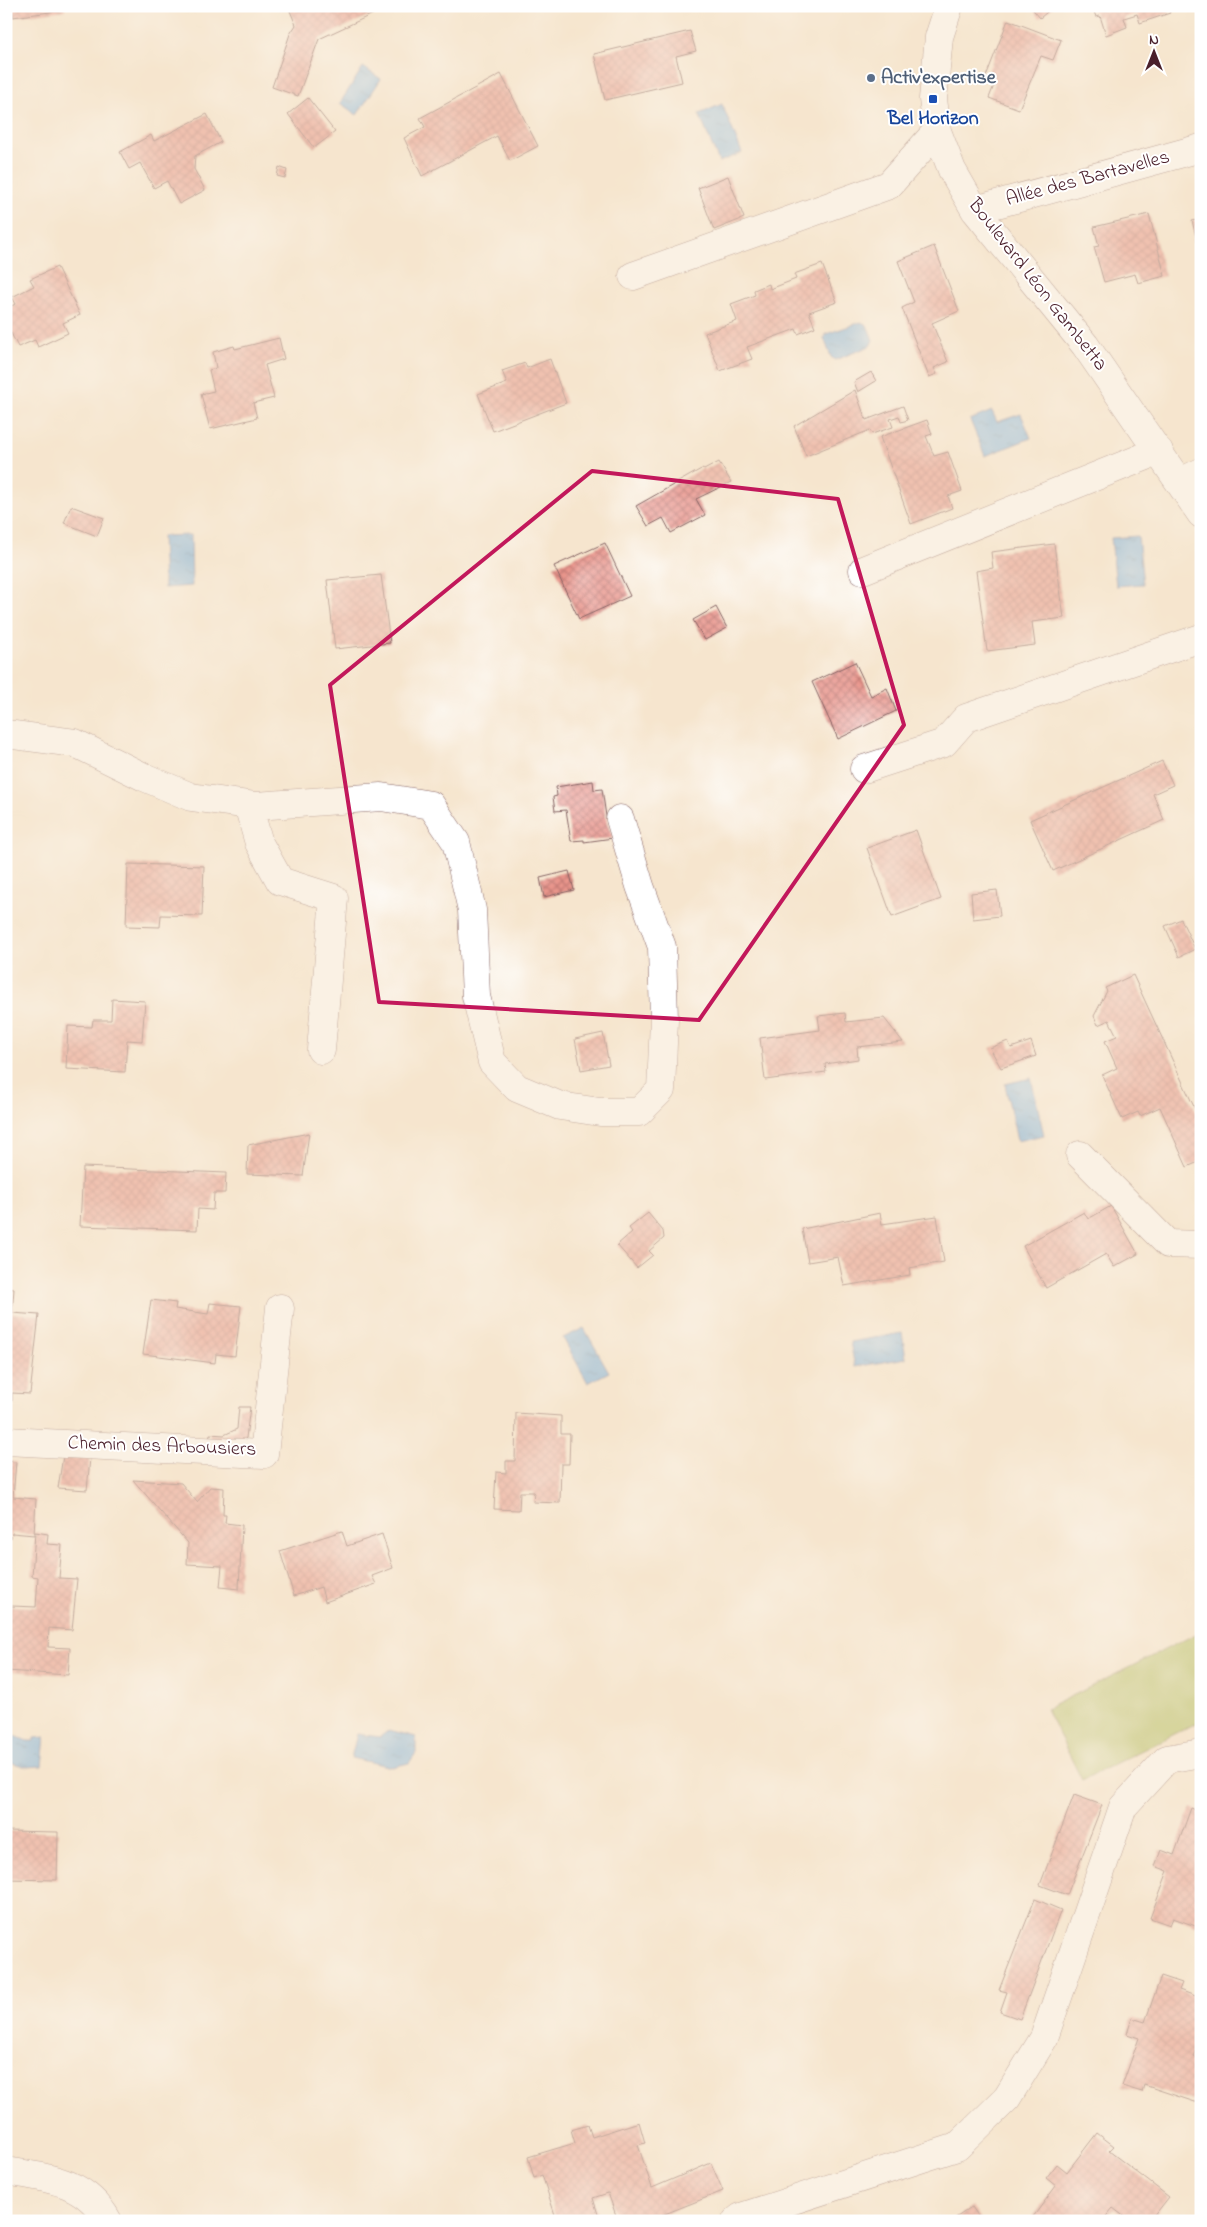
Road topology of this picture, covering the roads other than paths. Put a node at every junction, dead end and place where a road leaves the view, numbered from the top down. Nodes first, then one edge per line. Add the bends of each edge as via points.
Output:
1 (947, 7) edge
2 (937, 131) junction
3 (1201, 148) edge
4 (975, 210) junction
5 (633, 276) dead end
6 (1159, 451) junction
7 (1190, 477) edge
8 (1201, 514) edge
9 (863, 570) dead end
10 (1201, 638) edge
11 (6, 734) edge
12 (864, 769) dead end
13 (248, 805) junction
14 (620, 819) dead end
15 (321, 1050) dead end
16 (1080, 1155) dead end
17 (1201, 1245) edge
18 (280, 1308) dead end
19 (6, 1441) edge
20 (1201, 1753) edge
21 (6, 2171) edge
22 (108, 2221) edge
23 (736, 2221) edge

1 - 2 street, Boulevard Léon Gambetta via 934,70
2 - 4 street, Boulevard Léon Gambetta via 952,170
2 - 5 street via 889,185
3 - 4 street, Allée des Bartavelles
4 - 6 street, Boulevard Léon Gambetta via 1085,345
6 - 7 street, Boulevard Léon Gambetta
6 - 9 street
7 - 8 street, Boulevard Léon Gambetta
10 - 12 street via 966,718 944,743
11 - 13 street via 75,743 191,797
13 - 14 street via 381,797 430,806 456,842 472,910 476,996 492,1062 517,1088 560,1106 600,1112 639,1112 661,1090 664,1020 662,947
13 - 15 street via 259,843 280,881 334,898
16 - 17 street via 1168,1244
18 - 19 street, Chemin des Arbousiers via 264,1454
20 - 23 street via 1167,1759 1123,1807 1044,2038 1007,2098 957,2147
21 - 22 street via 72,2185 102,2210

